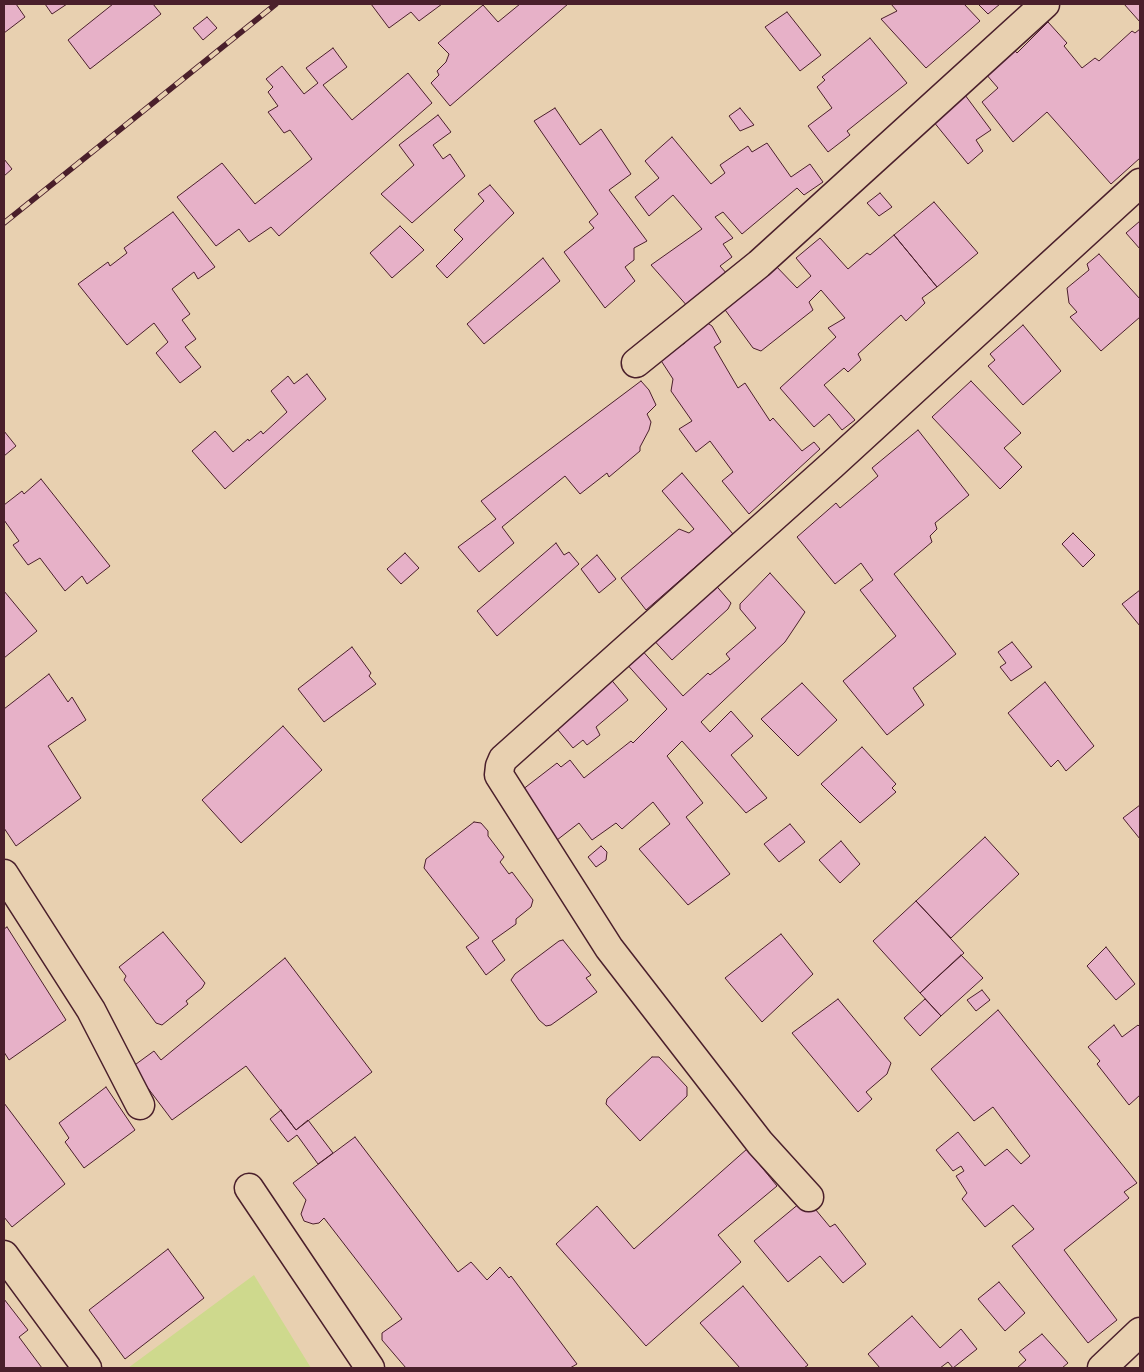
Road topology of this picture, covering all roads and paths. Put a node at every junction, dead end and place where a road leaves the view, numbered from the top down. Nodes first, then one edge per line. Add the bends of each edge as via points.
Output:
1 (1045, 4) edge
2 (1140, 183) edge
3 (636, 363) dead end
4 (5, 877) edge
5 (140, 1105) dead end
6 (249, 1188) dead end
7 (809, 1197) dead end
8 (4, 1255) edge
9 (1140, 1332) edge
10 (87, 1368) edge
11 (370, 1368) edge
12 (1102, 1368) edge

1 - 3 street via 758,264
2 - 7 street via 832,466 503,759 500,766 499,775 609,948 760,1143
4 - 5 street via 92,1010
6 - 11 street
8 - 10 street
9 - 12 street

